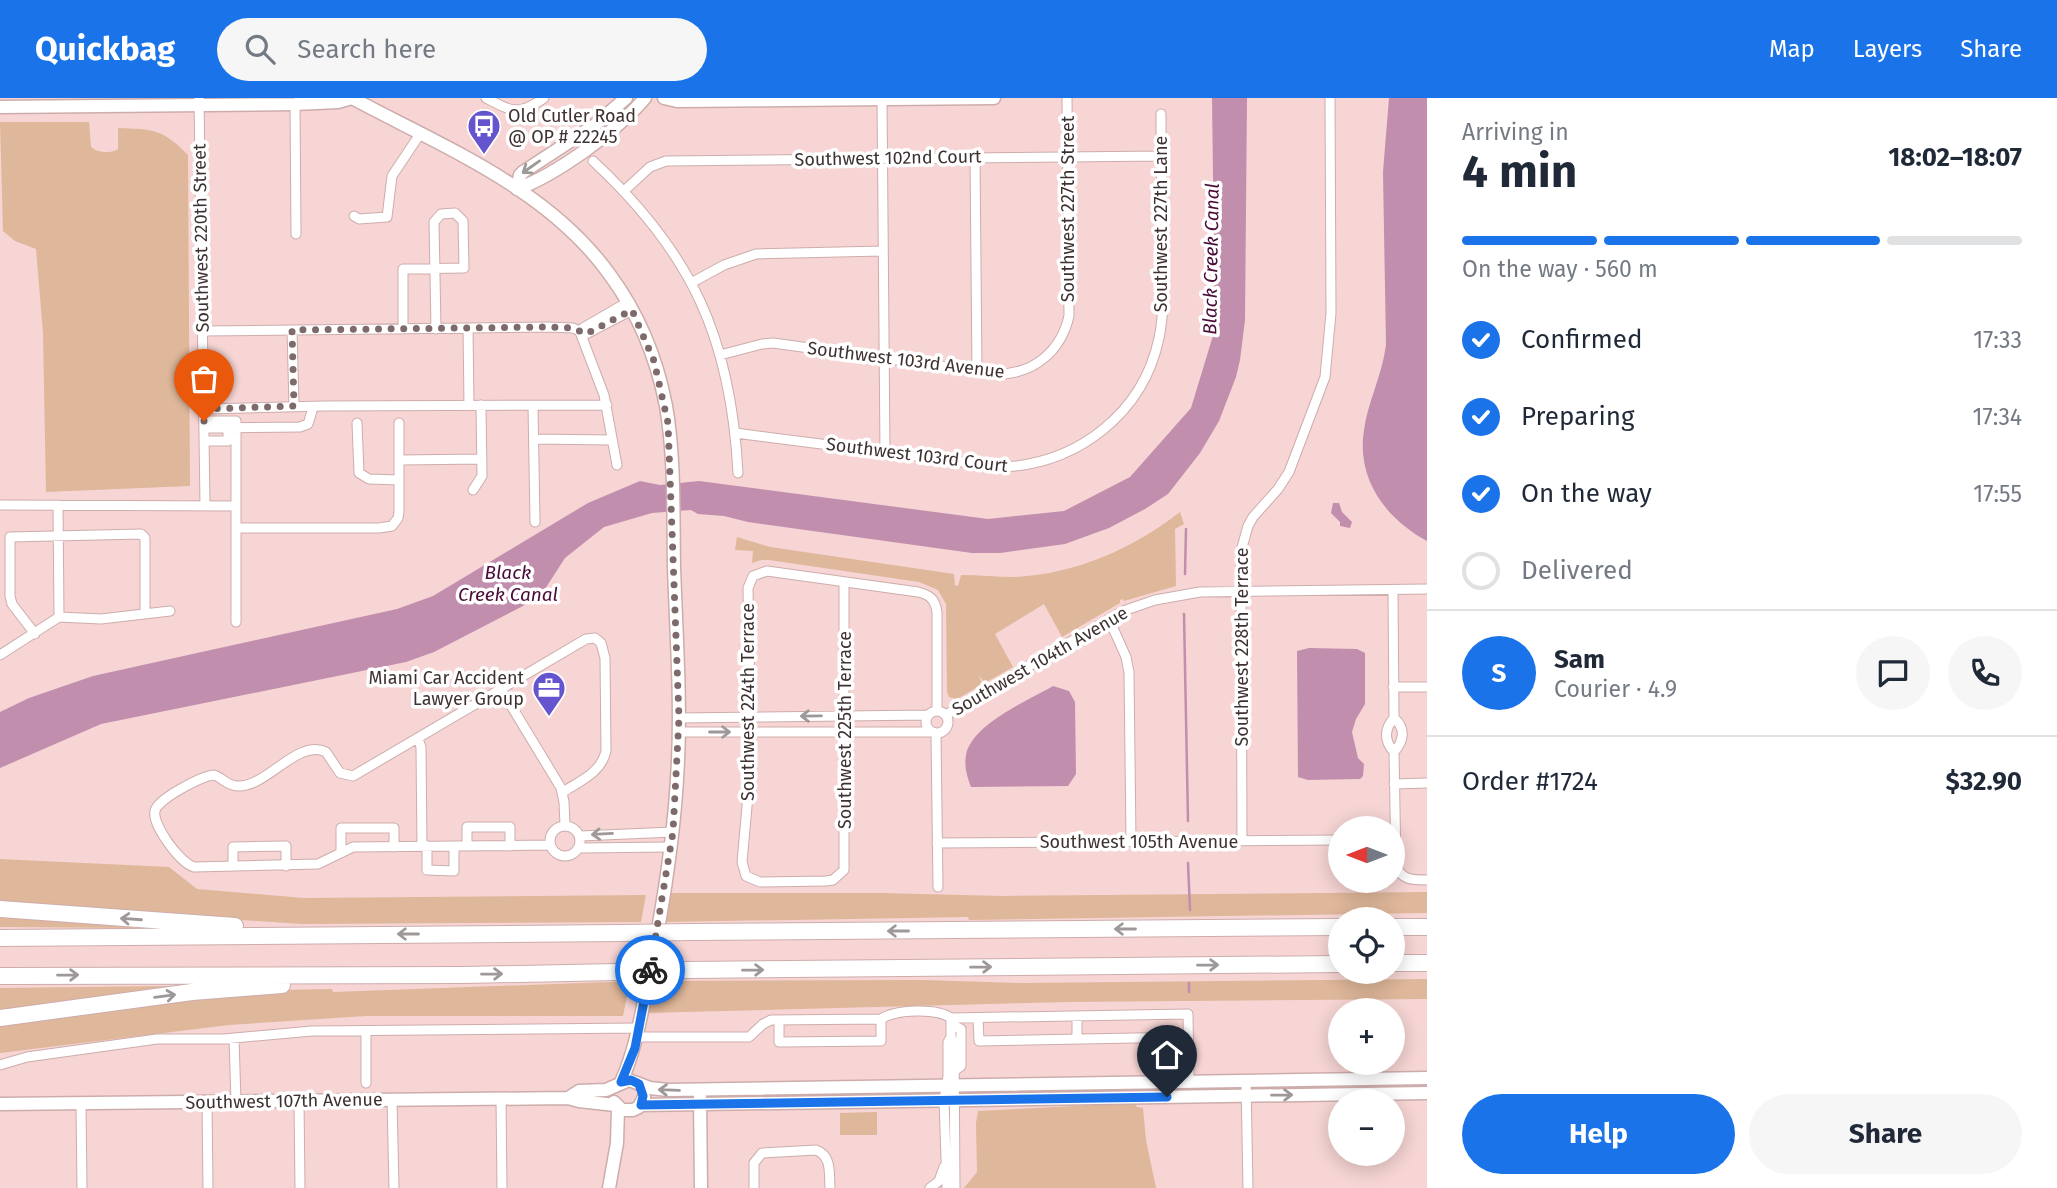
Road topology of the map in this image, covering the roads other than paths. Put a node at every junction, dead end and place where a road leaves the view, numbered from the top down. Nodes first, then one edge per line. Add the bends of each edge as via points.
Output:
1 (352, 98) edge
2 (486, 98) edge
3 (544, 98) edge
4 (626, 98) edge
5 (645, 98) edge
6 (664, 98) edge
7 (994, 98) edge
8 (1067, 98) edge
9 (1330, 98) edge
10 (724, 99) edge
11 (799, 99) edge
12 (845, 99) edge
13 (882, 99) edge
14 (199, 102) edge
15 (96, 103) edge
16 (295, 104) junction
17 (0, 107) edge
18 (1161, 114) dead end
19 (420, 134) junction
20 (1161, 156) junction
21 (1068, 157) junction
22 (882, 158) junction
23 (975, 158) junction
24 (593, 161) dead end
25 (517, 189) junction
26 (624, 191) junction
27 (354, 216) dead end
28 (296, 234) dead end
29 (883, 251) junction
30 (435, 268) junction
31 (691, 283) junction
32 (630, 306) junction
33 (1068, 320) joint
34 (468, 328) junction
35 (403, 329) junction
36 (436, 329) junction
37 (292, 330) junction
38 (203, 331) junction
39 (580, 332) junction
40 (1160, 335) joint
41 (720, 355) junction
42 (884, 359) junction
43 (977, 372) junction
44 (469, 405) junction
45 (481, 405) junction
46 (607, 405) junction
47 (294, 406) junction
48 (533, 406) junction
49 (204, 409) junction
50 (312, 411) dead end
51 (357, 423) dead end
52 (399, 423) dead end
53 (204, 424) junction
54 (234, 425) junction
55 (735, 433) junction
56 (534, 439) junction
57 (611, 440) junction
58 (204, 441) junction
59 (885, 452) junction
60 (482, 459) junction
61 (399, 460) junction
62 (617, 465) dead end
63 (738, 473) dead end
64 (399, 480) junction
65 (473, 490) dead end
66 (205, 501) junction
67 (236, 502) junction
68 (0, 505) edge
69 (58, 505) junction
70 (535, 522) dead end
71 (236, 528) junction
72 (58, 536) junction
73 (844, 582) junction
74 (1427, 589) edge
75 (1393, 590) junction
76 (1240, 592) junction
77 (170, 611) dead end
78 (145, 614) junction
79 (59, 617) junction
80 (1109, 620) junction
81 (236, 622) dead end
82 (34, 634) junction
83 (0, 654) edge
84 (1394, 687) junction
85 (1427, 687) edge
86 (501, 689) junction
87 (937, 714) junction
88 (844, 715) junction
89 (750, 716) junction
90 (679, 718) junction
91 (1394, 719) junction
92 (679, 732) junction
93 (751, 732) junction
94 (844, 732) junction
95 (934, 733) junction
96 (418, 739) junction
97 (1394, 752) junction
98 (1427, 783) edge
99 (1394, 784) junction
100 (563, 792) junction
101 (1394, 816) edge
102 (565, 825) junction
103 (673, 832) junction
104 (629, 833) junction
105 (580, 836) junction
106 (1328, 840) edge
107 (1242, 841) junction
108 (1131, 842) junction
109 (937, 844) junction
110 (550, 845) junction
111 (424, 846) junction
112 (454, 846) junction
113 (467, 846) junction
114 (510, 846) junction
115 (394, 847) junction
116 (629, 847) junction
117 (671, 847) junction
118 (579, 849) junction
119 (341, 853) junction
120 (233, 866) junction
121 (286, 866) junction
122 (744, 873) joint
123 (1405, 877) edge
124 (1427, 880) edge
125 (937, 887) dead end
126 (0, 909) edge
127 (1328, 927) edge
128 (1405, 927) edge
129 (1427, 927) edge
130 (271, 935) junction
131 (0, 938) edge
132 (1405, 963) edge
133 (1427, 963) edge
134 (1328, 964) edge
135 (464, 975) junction
136 (0, 976) edge
137 (1077, 1016) junction
138 (0, 1018) edge
139 (978, 1018) junction
140 (881, 1019) junction
141 (779, 1020) junction
142 (951, 1021) junction
143 (366, 1031) junction
144 (951, 1037) junction
145 (1188, 1037) junction
146 (234, 1038) junction
147 (637, 1038) junction
148 (1077, 1040) junction
149 (0, 1065) edge
150 (954, 1071) junction
151 (1427, 1078) edge
152 (1247, 1082) junction
153 (366, 1083) dead end
154 (638, 1083) junction
155 (1189, 1083) junction
156 (618, 1084) junction
157 (700, 1090) junction
158 (949, 1093) junction
159 (1427, 1093) edge
160 (1247, 1096) junction
161 (501, 1098) junction
162 (568, 1098) junction
163 (392, 1100) junction
164 (299, 1101) junction
165 (207, 1102) junction
166 (236, 1102) junction
167 (0, 1104) edge
168 (81, 1104) junction
169 (700, 1104) junction
170 (617, 1107) junction
171 (637, 1107) junction
172 (617, 1143) junction
173 (946, 1158) junction
174 (950, 1187) edge
175 (82, 1188) edge
176 (208, 1188) edge
177 (300, 1188) edge
178 (394, 1188) edge
179 (502, 1188) edge
180 (609, 1188) edge
181 (701, 1188) edge
182 (754, 1188) edge
183 (830, 1188) edge
184 (930, 1188) edge
185 (1248, 1188) edge

1 - 16 street
1 - 19 street
2 - 3 street via 513,111
4 -> 25 street via 595,125 523,172
5 - 25 street via 608,134 535,183
6 - 10 street
7 - 13 street
8 - 21 street, Southwest 227th Street
9 - 76 street, Southwest 228th Terrace via 1331,313 1326,372 1289,472 1248,526 1241,551
10 - 11 street
11 - 12 street
12 - 13 street
13 - 22 street
14 - 15 street
14 - 16 street
14 - 38 street, Southwest 220th Street
15 - 17 street
16 - 28 street
18 - 20 street, Southwest 227th Lane
19 - 25 street
19 - 27 street via 392,176 387,217
20 - 21 street, Southwest 102nd Court
20 - 40 street, Southwest 227th Lane
21 - 23 street, Southwest 102nd Court
21 - 33 street, Southwest 227th Street
22 - 23 street, Southwest 102nd Court
22 - 26 street, Southwest 102nd Court via 666,161 650,167
22 - 29 street
23 - 43 street
24 - 26 street
25 - 32 street via 586,244
26 - 31 street via 665,238
29 - 31 street via 756,254
29 - 42 street
30 - 30 street via 435,219 455,213 463,221 464,268
30 - 35 street via 402,269
30 - 36 street
31 - 41 street
32 - 39 street via 586,334
32 - 90 street via 659,377 668,423
33 - 43 street, Southwest 103rd Avenue via 1054,349 1033,366 1008,373
34 - 36 street
34 - 39 street via 573,328
34 - 44 street
35 - 36 street
35 - 37 street
37 - 38 street
37 - 47 street
38 - 49 street, Southwest 220th Street
39 - 46 street
40 - 59 street, Southwest 103rd Court via 1148,372 1126,407 1097,435 1063,454 996,467
41 - 42 street, Southwest 103rd Avenue via 769,343
41 - 55 street
42 - 43 street, Southwest 103rd Avenue
42 - 59 street
44 - 45 street
44 - 47 street
45 - 48 street
45 - 60 street
46 - 48 street
46 - 57 street
47 - 49 street
48 - 56 street
49 - 53 street, Southwest 220th Street
50 - 54 street via 311,421 304,427
51 - 64 street via 359,473 369,479
52 - 61 street
53 - 54 street
53 - 58 street, Southwest 220th Street
54 - 58 street via 228,441
54 - 67 street
55 - 59 street, Southwest 103rd Court
55 - 63 street
56 - 57 street
56 - 70 street
57 - 62 street
58 - 66 street, Southwest 220th Street
60 - 61 street
60 - 65 street via 482,476
61 - 64 street
64 - 71 street via 398,518 392,526
66 - 67 street
66 - 69 street
67 - 71 street
68 - 69 street
69 - 72 street
71 - 81 street
72 - 78 street via 141,534 145,538
72 - 79 street
72 - 82 street via 10,537 8,541 12,604
73 - 87 street via 918,592 935,602
73 - 88 street, Southwest 225th Terrace
73 - 89 street, Southwest 224th Terrace via 767,571 755,574 748,588
74 - 75 street, Southwest 104th Avenue
75 - 76 street, Southwest 104th Avenue
75 - 84 street
76 - 80 street, Southwest 104th Avenue via 1178,595 1140,604
76 - 107 street, Southwest 228th Terrace
77 - 78 street
78 - 79 street
79 - 82 street
80 - 87 street, Southwest 104th Avenue
80 - 108 street via 1129,672
82 - 83 street
84 - 85 street
84 - 91 street
86 - 96 street
86 - 100 street
86 - 100 street via 586,639 601,643 605,657 604,759 596,771
87 - 88 street, Southwest 104th Avenue
87 - 95 street via 926,724
87 - 95 street via 948,720 947,727
88 -> 89 street, Southwest 104th Avenue
88 - 94 street, Southwest 225th Terrace
89 - 90 street, Southwest 104th Avenue
89 - 93 street, Southwest 224th Terrace
90 - 92 street
91 - 97 street via 1386,735
91 - 97 street via 1403,733
92 -> 93 street
92 - 103 street
93 - 94 street
93 - 122 street, Southwest 224th Terrace
94 - 95 street
94 - 122 street, Southwest 225th Terrace via 844,870 826,881 760,883
95 - 109 street
96 - 111 street
96 - 120 street via 353,776 340,773 326,752 311,749 249,785 233,786 210,775 156,807 155,818 186,864
97 - 99 street
98 - 99 street
99 - 101 street
100 - 102 street
102 - 105 street
102 - 110 street via 553,831
103 - 104 street
103 - 117 street
104 -> 105 street
104 - 116 street
105 - 118 street
106 - 107 street, Southwest 105th Avenue
107 - 108 street, Southwest 105th Avenue
108 - 109 street, Southwest 105th Avenue
109 - 125 street
110 - 114 street
110 - 118 street via 566,857
111 - 112 street
111 - 112 street via 426,870 454,871
111 - 115 street
112 - 113 street
113 - 114 street
113 - 114 street via 467,827 510,827
115 - 119 street via 353,847
115 - 119 street via 394,828 341,828
116 - 117 street
116 - 118 street
117 - 147 street
119 - 121 street via 318,864
120 - 121 street
120 - 121 street via 233,847 286,846
123 - 124 street
130 -> 126 highway via 236,926
127 -> 130 highway, bridge
128 - 129 highway
130 - 131 highway
132 - 133 highway
135 -> 134 highway, bridge
136 -> 135 highway
138 -> 135 highway via 231,988
137 - 139 street
137 - 145 street via 1188,1014
137 - 148 street
139 - 142 street
139 - 148 street via 979,1041
140 - 141 street
140 - 141 street via 881,1041 871,1042 779,1042
140 - 142 street via 897,1012 940,1012
141 - 147 street via 767,1021 749,1037
142 - 144 street
142 - 150 street via 961,1028 961,1066
143 - 146 street
143 - 147 street
143 - 153 street
144 - 150 street
144 - 158 street via 947,1042
145 - 148 street
145 - 155 street
146 - 149 street via 141,1041
146 - 166 street
147 - 154 street
147 - 156 street
150 - 158 street
151 - 152 street
152 - 155 street
152 - 160 street
154 - 156 street
157 -> 154 street via 658,1089
154 - 171 street via 643,1096
155 - 158 street
156 - 162 street via 603,1091 579,1091
156 - 170 street via 613,1095
157 - 158 street
157 - 169 street
158 - 160 street
158 - 169 street
158 - 173 street
158 - 174 street via 955,1176
160 -> 159 street
160 - 185 street
161 - 162 street, Southwest 107th Avenue
161 - 163 street, Southwest 107th Avenue
161 - 179 street
162 - 170 street
163 - 164 street, Southwest 107th Avenue
163 - 178 street
164 - 166 street, Southwest 107th Avenue
164 - 177 street
165 - 166 street, Southwest 107th Avenue
165 - 168 street, Southwest 107th Avenue
165 - 176 street
167 - 168 street, Southwest 107th Avenue
168 - 175 street
169 - 171 street
169 - 181 street
170 - 171 street via 625,1111
170 - 172 street
171 - 172 street
172 - 180 street
173 - 174 street
173 - 184 street via 939,1181
182 - 183 street via 753,1166 760,1154 816,1150 825,1155

